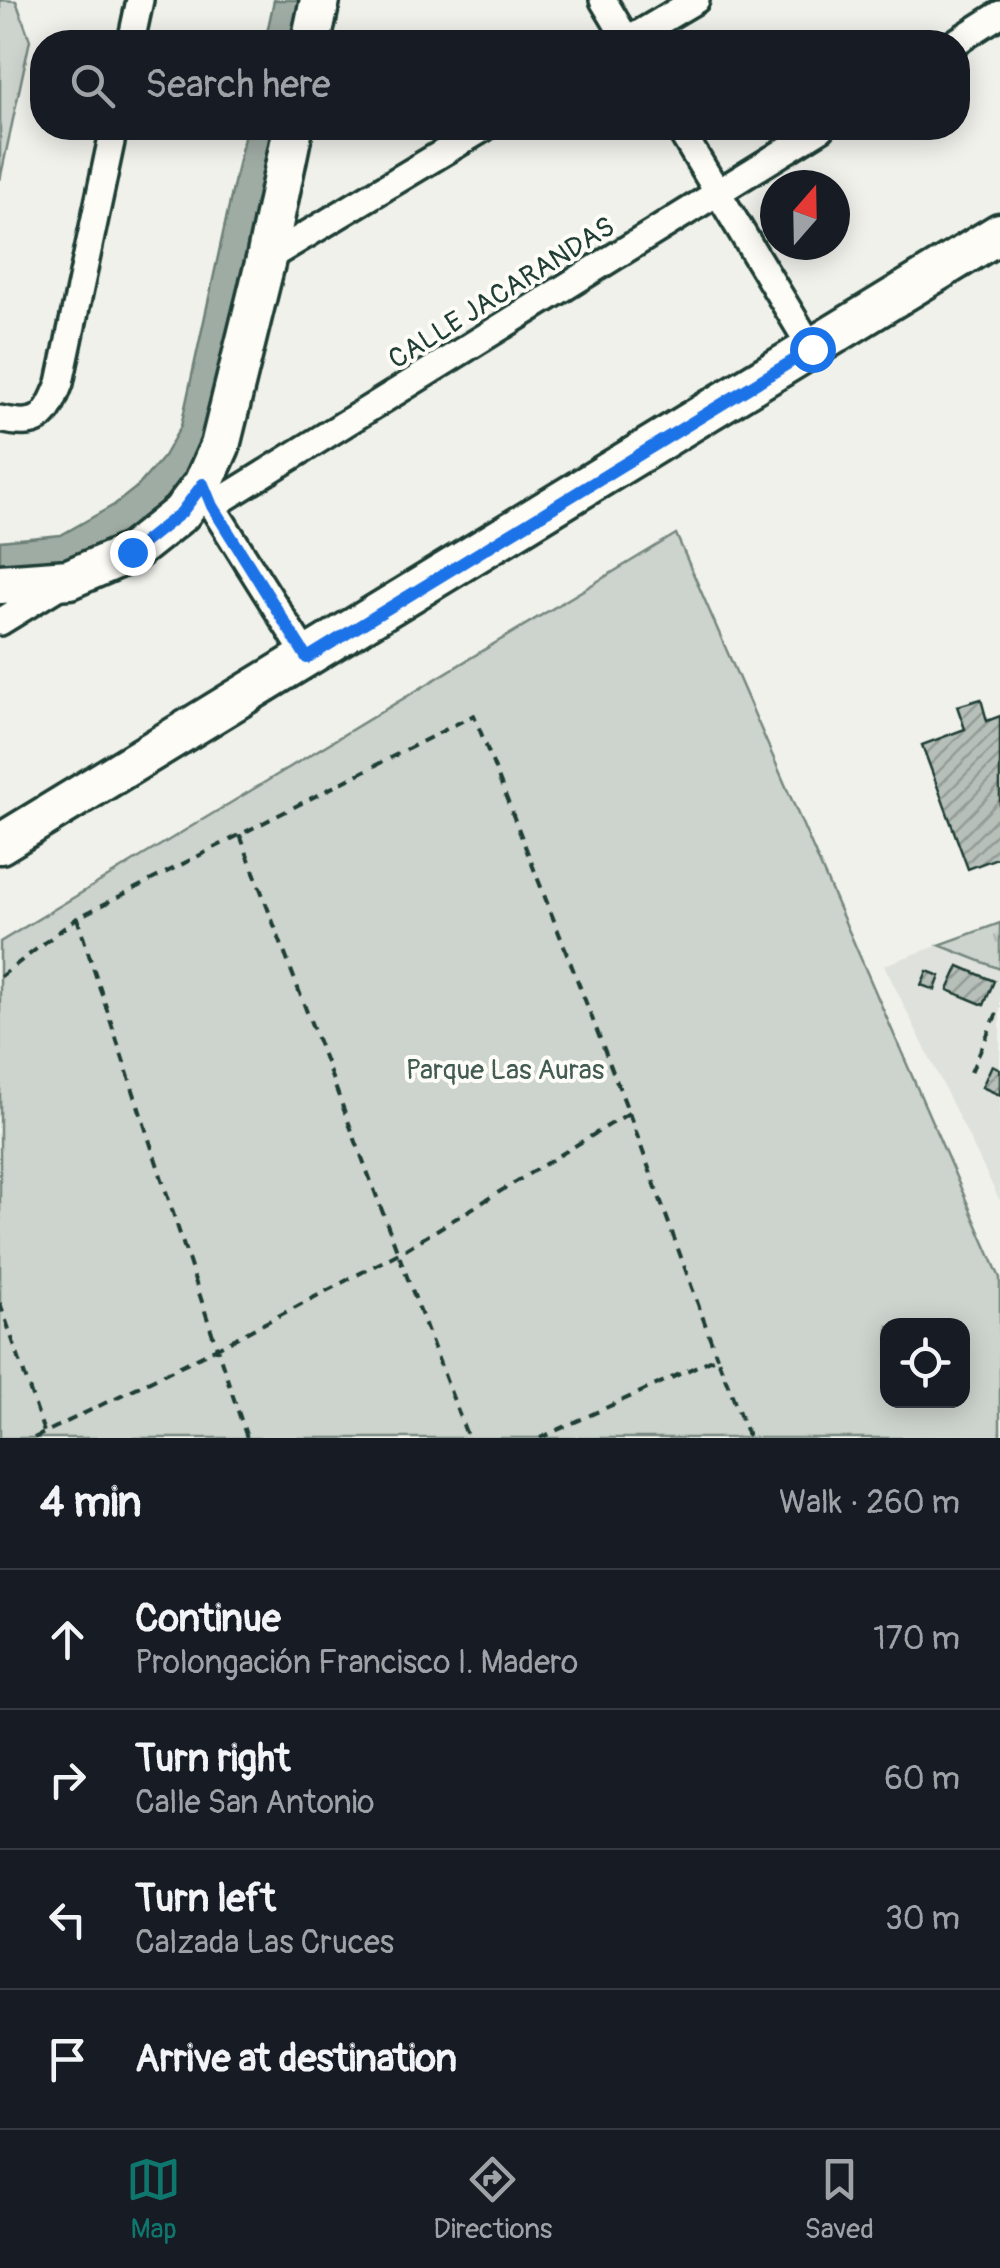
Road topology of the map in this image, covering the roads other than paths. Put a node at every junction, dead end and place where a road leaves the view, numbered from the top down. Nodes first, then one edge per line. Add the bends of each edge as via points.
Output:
1 (140, 0) edge
2 (603, 0) edge
3 (696, 0) edge
4 (1000, 14) edge
5 (134, 30) edge
6 (620, 30) edge
7 (647, 30) edge
8 (970, 33) edge
9 (111, 140) edge
10 (291, 140) edge
11 (464, 140) edge
12 (686, 140) edge
13 (803, 140) edge
14 (718, 193) junction
15 (1000, 233) edge
16 (266, 259) junction
17 (812, 349) junction
18 (0, 419) edge
19 (207, 495) junction
20 (70, 580) junction
21 (0, 584) edge
22 (0, 622) edge
23 (307, 658) junction
24 (0, 844) edge

1 - 5 street
2 - 6 street
3 - 7 street
4 - 8 street
9 - 18 street via 52,404 32,422
10 - 16 main road
11 - 16 street
12 - 14 street
13 - 14 street, CALLE JACARANDAS
14 - 17 street
14 - 19 street, CALLE JACARANDAS
15 - 17 main road
16 - 19 main road
17 - 23 main road
19 - 20 main road via 132,552
19 - 23 street
20 - 21 main road
20 - 22 street
23 - 24 main road

